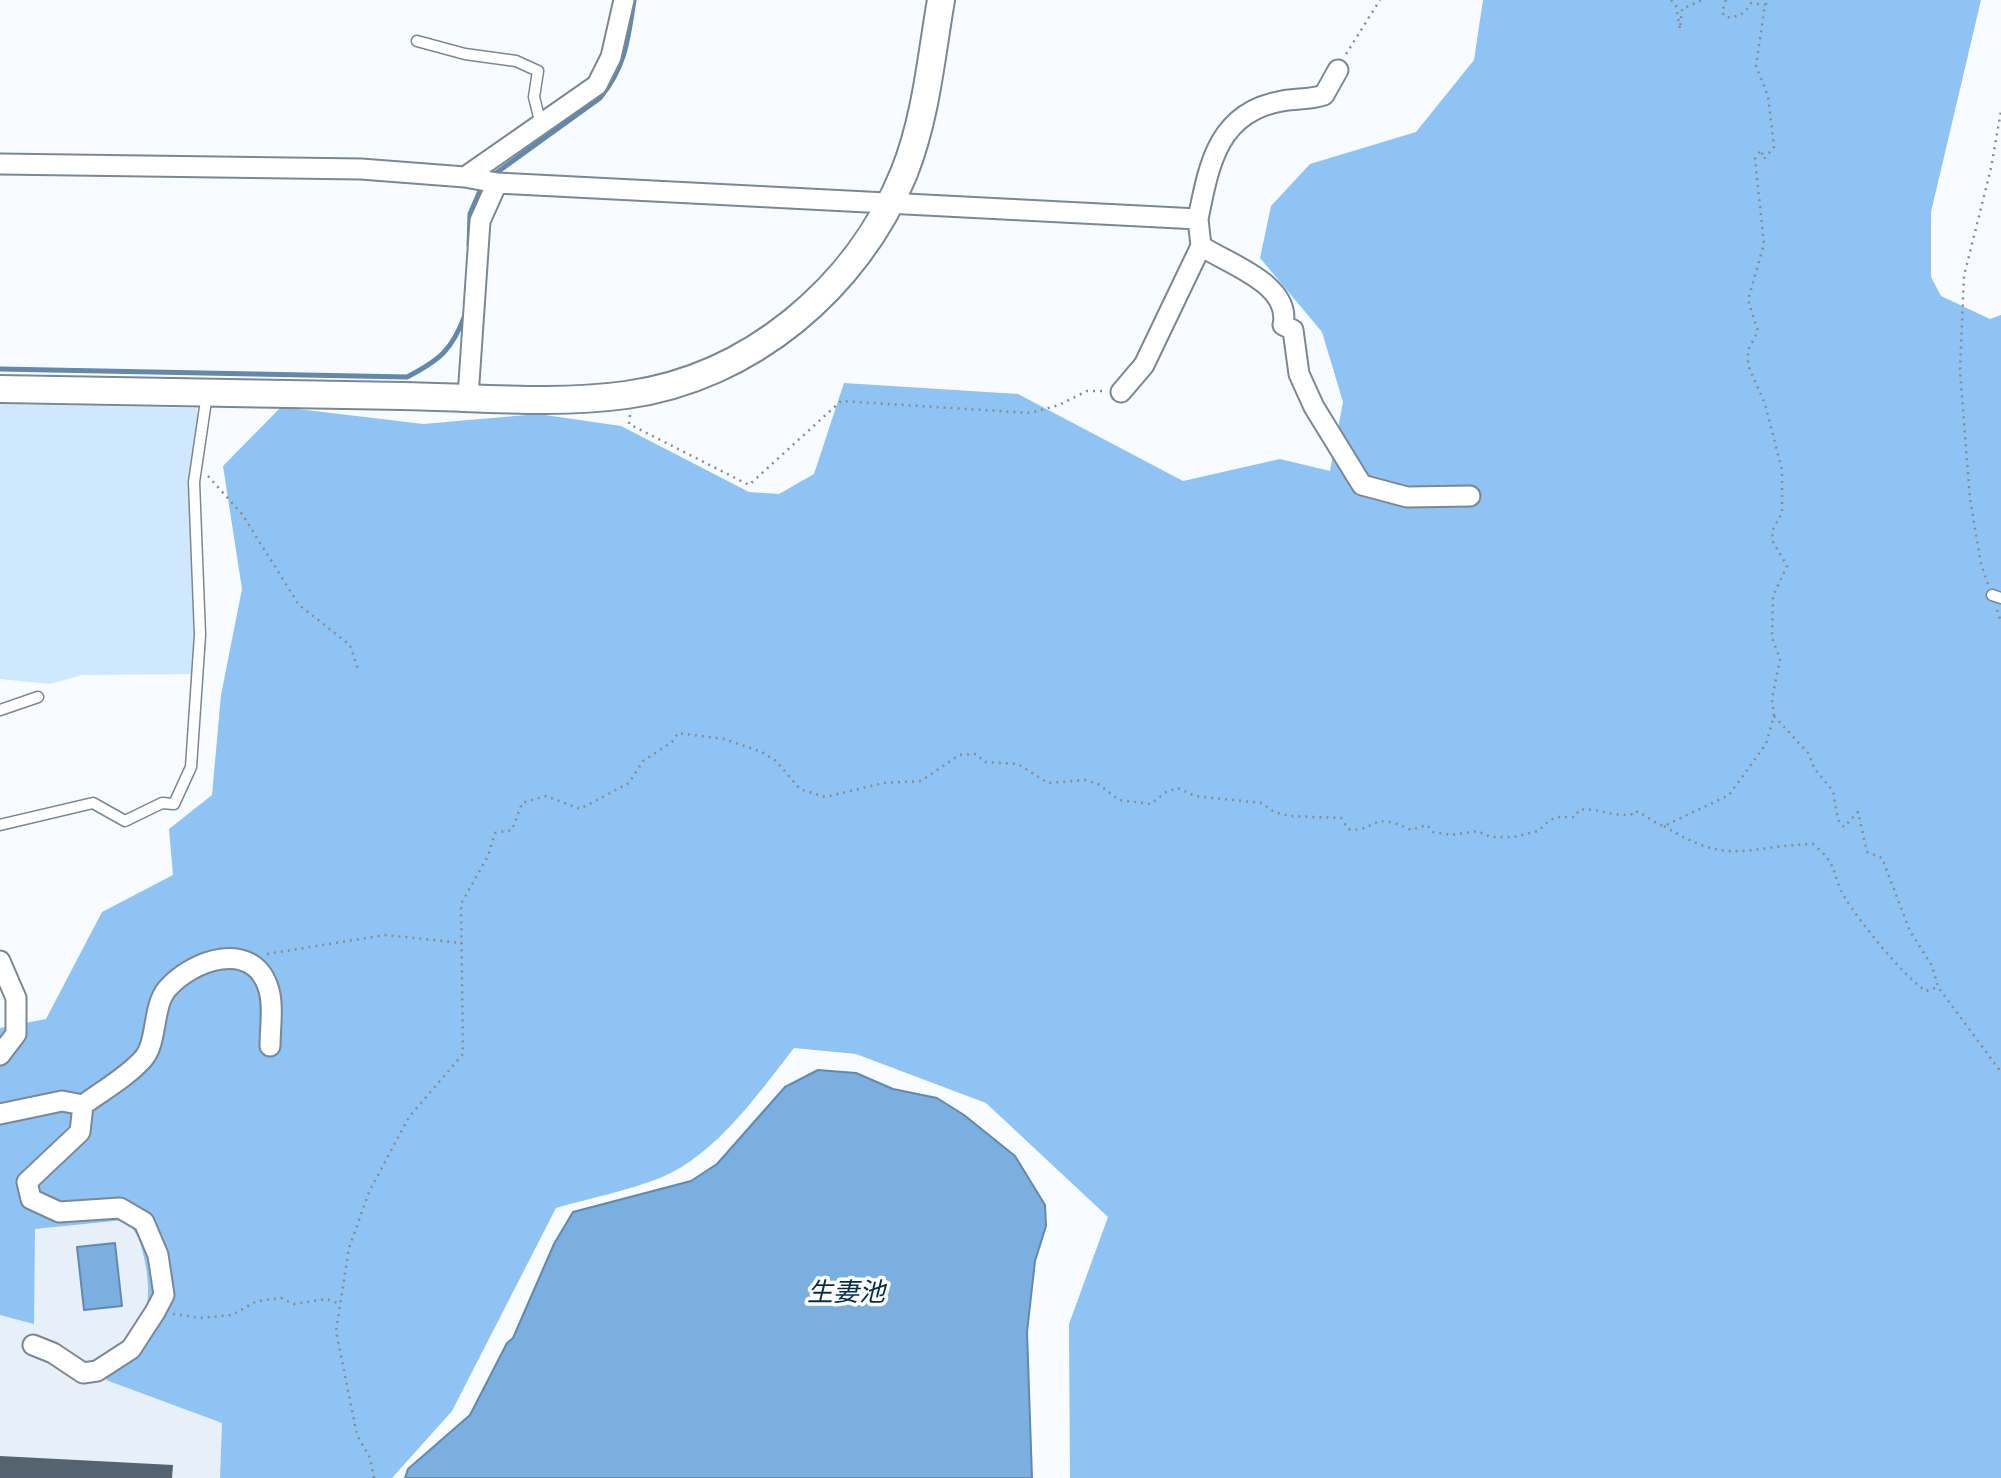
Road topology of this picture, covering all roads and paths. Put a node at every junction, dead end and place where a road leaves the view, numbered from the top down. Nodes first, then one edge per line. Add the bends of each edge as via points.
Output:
1 (624, 0) edge
2 (941, 0) edge
3 (1380, 0) edge
4 (1671, 0) edge
5 (1702, 0) edge
6 (1726, 0) edge
7 (1770, 0) edge
8 (1765, 5) junction
9 (417, 41) dead end
10 (1338, 70) joint
11 (2001, 111) edge
12 (541, 125) junction
13 (0, 164) edge
14 (465, 177) junction
15 (497, 183) junction
16 (890, 202) junction
17 (1198, 219) junction
18 (1201, 246) junction
19 (0, 389) edge
20 (207, 392) junction
21 (1121, 392) joint
22 (468, 397) junction
23 (631, 405) dead end
24 (198, 461) junction
25 (1470, 496) dead end
26 (1996, 597) edge
27 (358, 670) dead end
28 (37, 697) dead end
29 (0, 710) edge
30 (1774, 716) junction
31 (0, 825) edge
32 (1664, 826) junction
33 (462, 943) junction
34 (243, 958) junction
35 (0, 961) edge
36 (1938, 987) junction
37 (270, 1046) dead end
38 (0, 1055) edge
39 (2001, 1072) edge
40 (83, 1105) junction
41 (0, 1114) edge
42 (341, 1304) junction
43 (155, 1312) junction
44 (33, 1345) dead end
45 (374, 1478) edge

1 - 12 street via 611,57 597,85
2 - 16 street via 923,106
3 - 10 path
4 - 5 path via 1680,29 1682,9
6 - 8 path via 1725,16 1746,11 1751,3
7 - 8 path
8 - 30 path via 1756,66 1768,96 1774,147 1764,159 1760,150 1755,159 1764,244 1749,286 1748,300 1758,331 1748,350 1748,365 1765,404 1782,470 1782,513 1772,531 1787,566 1773,596 1772,638 1780,659 1772,699
9 - 12 lane via 516,61 538,71 534,97
10 - 17 street via 1324,95 1247,111 1210,160
11 - 26 path via 1964,276 1959,370 1970,499 1981,565
12 - 14 street
13 - 14 street via 360,169
14 - 15 street
15 - 16 street
15 - 22 street via 480,221
16 - 17 street
16 - 22 street via 833,285 778,334 735,360 683,381 627,394 531,400
17 - 18 street
18 - 21 street via 1144,365
18 - 25 street via 1262,281 1276,295 1285,316 1282,333 1293,330 1299,374 1362,485 1407,497
19 - 20 street
20 - 22 street
20 - 24 lane
21 - 23 path via 1087,391 1030,413 841,401 749,485 629,424
24 - 27 path via 242,514 299,606 350,645
24 - 31 lane via 194,482 200,635 191,767 185,785 174,804 162,803 125,821 93,803
28 - 29 lane
30 - 32 path via 1766,744 1729,795
30 - 36 path via 1809,754 1814,768 1833,790 1838,820 1844,827 1858,812 1867,852 1882,858
32 - 33 path via 1634,811 1620,816 1586,809 1514,837 1491,838 1477,831 1444,834 1427,825 1411,830 1388,820 1359,831 1348,829 1341,818 1290,816 1262,803 1195,796 1178,788 1151,804 1119,800 1086,780 1048,783 1018,764 985,762 976,754 959,755 921,780 825,797 800,789 762,752 724,739 678,733 643,761 629,783 580,810 546,796 522,803 512,830 495,834 461,904
32 - 36 path via 1689,841 1723,852 1813,844 1832,861 1843,895 1857,916 1910,981 1926,991
33 - 34 path via 385,936
33 - 42 path via 463,1054 409,1117 369,1192 349,1248
34 - 37 street via 263,976 269,989
34 - 40 street via 227,957 198,966 166,990 144,1058
35 - 38 street via 16,999 16,1034
36 - 39 path
40 - 41 street via 62,1101
40 - 43 street via 80,1132 27,1182 31,1199 59,1212 120,1208 144,1222 163,1278 164,1295
42 - 43 path via 326,1299 294,1304 281,1298 257,1301 232,1315 200,1318
42 - 45 path via 336,1331 342,1370 357,1435 370,1458
43 - 44 street via 131,1349 97,1371 83,1373

